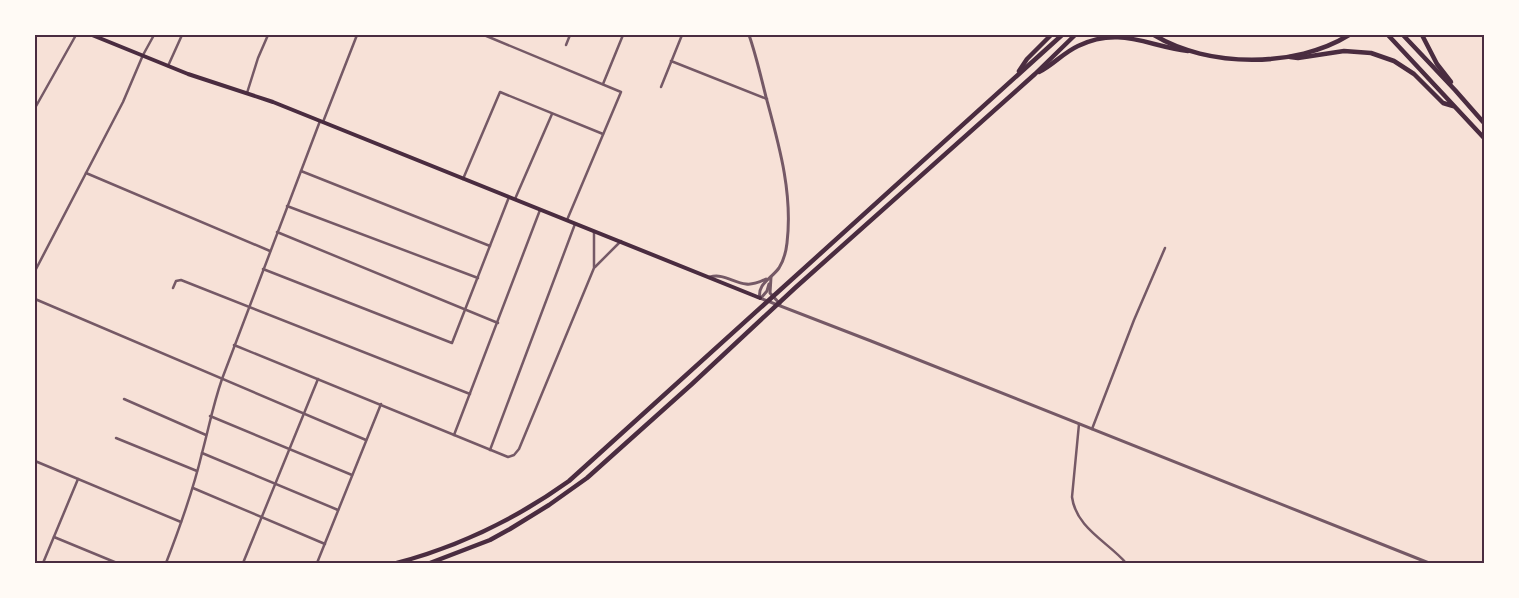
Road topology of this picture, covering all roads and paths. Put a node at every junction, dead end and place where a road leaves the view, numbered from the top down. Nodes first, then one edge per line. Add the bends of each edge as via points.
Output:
1 (76, 35) edge
2 (92, 35) edge
3 (154, 35) edge
4 (182, 35) edge
5 (268, 35) edge
6 (357, 35) edge
7 (484, 35) edge
8 (570, 35) edge
9 (623, 35) edge
10 (682, 35) edge
11 (749, 35) edge
12 (1051, 35) edge
13 (1062, 35) edge
14 (1075, 35) edge
15 (1154, 35) edge
16 (1349, 35) edge
17 (1388, 35) edge
18 (1403, 35) edge
19 (1422, 35) edge
20 (566, 45) dead end
21 (1199, 53) junction
22 (143, 55) junction
23 (1286, 57) junction
24 (671, 61) junction
25 (168, 66) junction
26 (1035, 74) junction
27 (1016, 76) junction
28 (603, 84) junction
29 (661, 87) dead end
30 (247, 93) junction
31 (767, 100) junction
32 (1454, 106) junction
33 (35, 108) edge
34 (552, 114) junction
35 (322, 121) junction
36 (1483, 122) edge
37 (603, 134) junction
38 (1484, 138) edge
39 (300, 171) junction
40 (86, 173) junction
41 (463, 180) junction
42 (509, 197) junction
43 (515, 199) junction
44 (287, 206) junction
45 (540, 210) junction
46 (567, 220) junction
47 (575, 223) junction
48 (594, 231) junction
49 (277, 232) junction
50 (621, 241) junction
51 (490, 246) junction
52 (1165, 248) dead end
53 (270, 251) junction
54 (594, 268) junction
55 (263, 269) junction
56 (35, 271) edge
57 (771, 276) junction
58 (478, 278) junction
59 (710, 278) junction
60 (173, 288) dead end
61 (760, 298) junction
62 (35, 299) edge
63 (249, 307) junction
64 (785, 308) junction
65 (465, 310) junction
66 (498, 323) junction
67 (234, 345) junction
68 (222, 379) junction
69 (318, 379) junction
70 (470, 394) junction
71 (124, 399) dead end
72 (381, 404) junction
73 (304, 414) junction
74 (210, 416) junction
75 (1079, 424) junction
76 (1092, 429) junction
77 (206, 435) junction
78 (454, 435) junction
79 (116, 438) dead end
80 (366, 440) junction
81 (290, 449) junction
82 (490, 450) junction
83 (202, 453) junction
84 (35, 461) edge
85 (197, 471) junction
86 (352, 475) junction
87 (78, 479) junction
88 (275, 484) junction
89 (193, 488) junction
90 (338, 510) junction
91 (262, 517) junction
92 (182, 522) junction
93 (54, 538) junction
94 (325, 544) junction
95 (43, 563) edge
96 (117, 563) edge
97 (166, 563) edge
98 (243, 563) edge
99 (317, 563) edge
100 (397, 563) edge
101 (430, 563) edge
102 (1126, 563) edge
103 (1429, 563) edge

1 - 33 street
2 - 22 main road
3 - 22 street
4 - 25 street
5 - 30 street
6 - 35 street
7 - 28 street
8 - 20 street
9 - 28 street
10 - 24 street
11 - 31 street
12 - 27 highway via 1027,59
13 - 27 highway
14 - 26 highway
15 - 21 highway
16 - 23 highway via 1314,50
17 - 32 highway
18 - 36 highway
19 - 36 highway via 1437,64
21 - 23 highway via 1242,59
21 - 26 highway via 1127,38 1105,38 1065,53
22 - 25 main road
22 - 40 street
23 - 32 highway via 1344,51 1370,53 1414,74 1443,103
24 - 29 street
24 - 31 street
25 - 30 main road
26 - 101 highway via 586,478 510,529
27 - 100 highway via 569,481 540,502 478,535
28 - 37 street via 621,92
30 - 35 main road
31 - 57 street via 784,168 788,206 786,254
32 - 38 highway
34 - 37 street
34 - 41 street via 500,92
34 - 43 street
35 - 39 street
35 - 41 main road
37 - 46 street
39 - 44 street
39 - 51 street
40 - 53 street
40 - 56 street
41 - 42 main road
42 - 43 main road
42 - 51 street
43 - 45 main road
44 - 49 street
44 - 58 street
45 - 46 main road
45 - 66 street
46 - 47 main road
47 - 48 main road
47 - 82 street
48 - 50 main road
48 - 54 street
49 - 53 street
49 - 65 street
50 - 54 street
50 - 59 main road
51 - 58 street
52 - 76 street
53 - 55 street
54 - 82 street via 519,449 508,457
55 - 63 street
55 - 65 street via 452,343
57 - 59 street via 758,283 747,284 722,277
57 - 61 street
57 - 61 street via 761,287
57 - 64 street via 770,293
58 - 65 street
59 - 61 main road
60 - 63 street via 176,280 181,280
61 - 64 street
62 - 68 street
63 - 67 street
63 - 70 street
64 - 75 street
65 - 66 street
66 - 70 street
67 - 68 street
67 - 69 street
68 - 73 street
68 - 74 street
69 - 72 street
69 - 73 street
70 - 78 street
71 - 77 street
72 - 78 street
72 - 80 street
73 - 80 street
73 - 81 street
74 - 77 street
74 - 81 street
75 - 76 street
75 - 102 street via 1072,498 1074,509 1081,521
76 - 103 street
77 - 83 street
78 - 82 street
79 - 85 street
80 - 86 street
81 - 86 street
81 - 88 street
83 - 85 street
83 - 88 street
84 - 87 street
85 - 89 street
86 - 90 street
87 - 92 street
87 - 93 street
88 - 90 street
88 - 91 street
89 - 91 street
89 - 92 street
90 - 94 street
91 - 94 street
91 - 98 street
92 - 97 street
93 - 95 street
93 - 96 street
94 - 99 street

